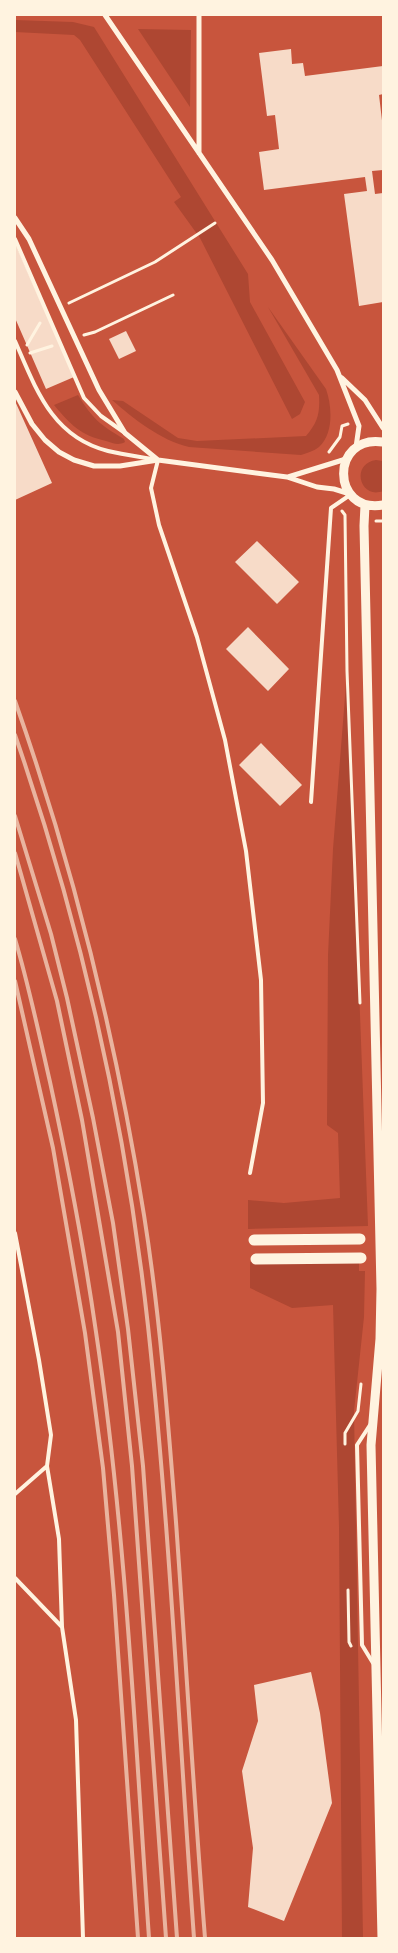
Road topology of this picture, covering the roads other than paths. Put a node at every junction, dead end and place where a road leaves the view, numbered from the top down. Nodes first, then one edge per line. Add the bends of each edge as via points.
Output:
1 (105, 15) edge
2 (199, 15) edge
3 (199, 154) junction
4 (15, 218) edge
5 (15, 238) edge
6 (15, 341) edge
7 (342, 378) junction
8 (15, 392) edge
9 (383, 428) edge
10 (124, 433) junction
11 (383, 442) edge
12 (356, 448) junction
13 (347, 459) junction
14 (158, 460) junction
15 (287, 477) junction
16 (350, 494) junction
17 (365, 505) junction
18 (383, 505) edge
19 (310, 802) dead end
20 (250, 1173) dead end
21 (15, 1233) edge
22 (254, 1240) dead end
23 (360, 1240) dead end
24 (361, 1258) dead end
25 (256, 1259) dead end
26 (373, 1421) junction
27 (47, 1466) junction
28 (15, 1494) edge
29 (15, 1578) edge
30 (62, 1627) junction
31 (376, 1666) junction
32 (84, 1938) edge
33 (382, 1938) edge

1 - 3 street
2 - 3 street
3 - 7 street via 280,274
4 - 10 street via 29,239 99,390
5 - 10 lane via 84,398
6 - 14 lane via 46,406 60,425 78,440 108,451
7 - 9 street via 365,400
7 - 12 street via 358,426
8 - 14 street via 32,424 45,440 74,460 94,466
10 - 14 street
11 - 12 street via 372,441
12 - 13 street
13 - 15 street
13 - 16 street via 343,478
14 - 15 street
14 - 20 lane via 151,488 159,525 197,637 225,740 246,851 261,980 263,1084 263,1103
15 - 16 street
16 - 17 street
16 - 19 lane via 331,508
17 - 18 street
17 - 26 street via 381,1289
21 - 27 lane via 51,1435
22 - 23 main road
24 - 25 main road
26 - 31 street
26 - 31 lane via 357,1445 362,1645
27 - 28 lane
27 - 30 lane via 59,1539
29 - 30 lane
30 - 32 lane via 76,1720
31 - 33 street

